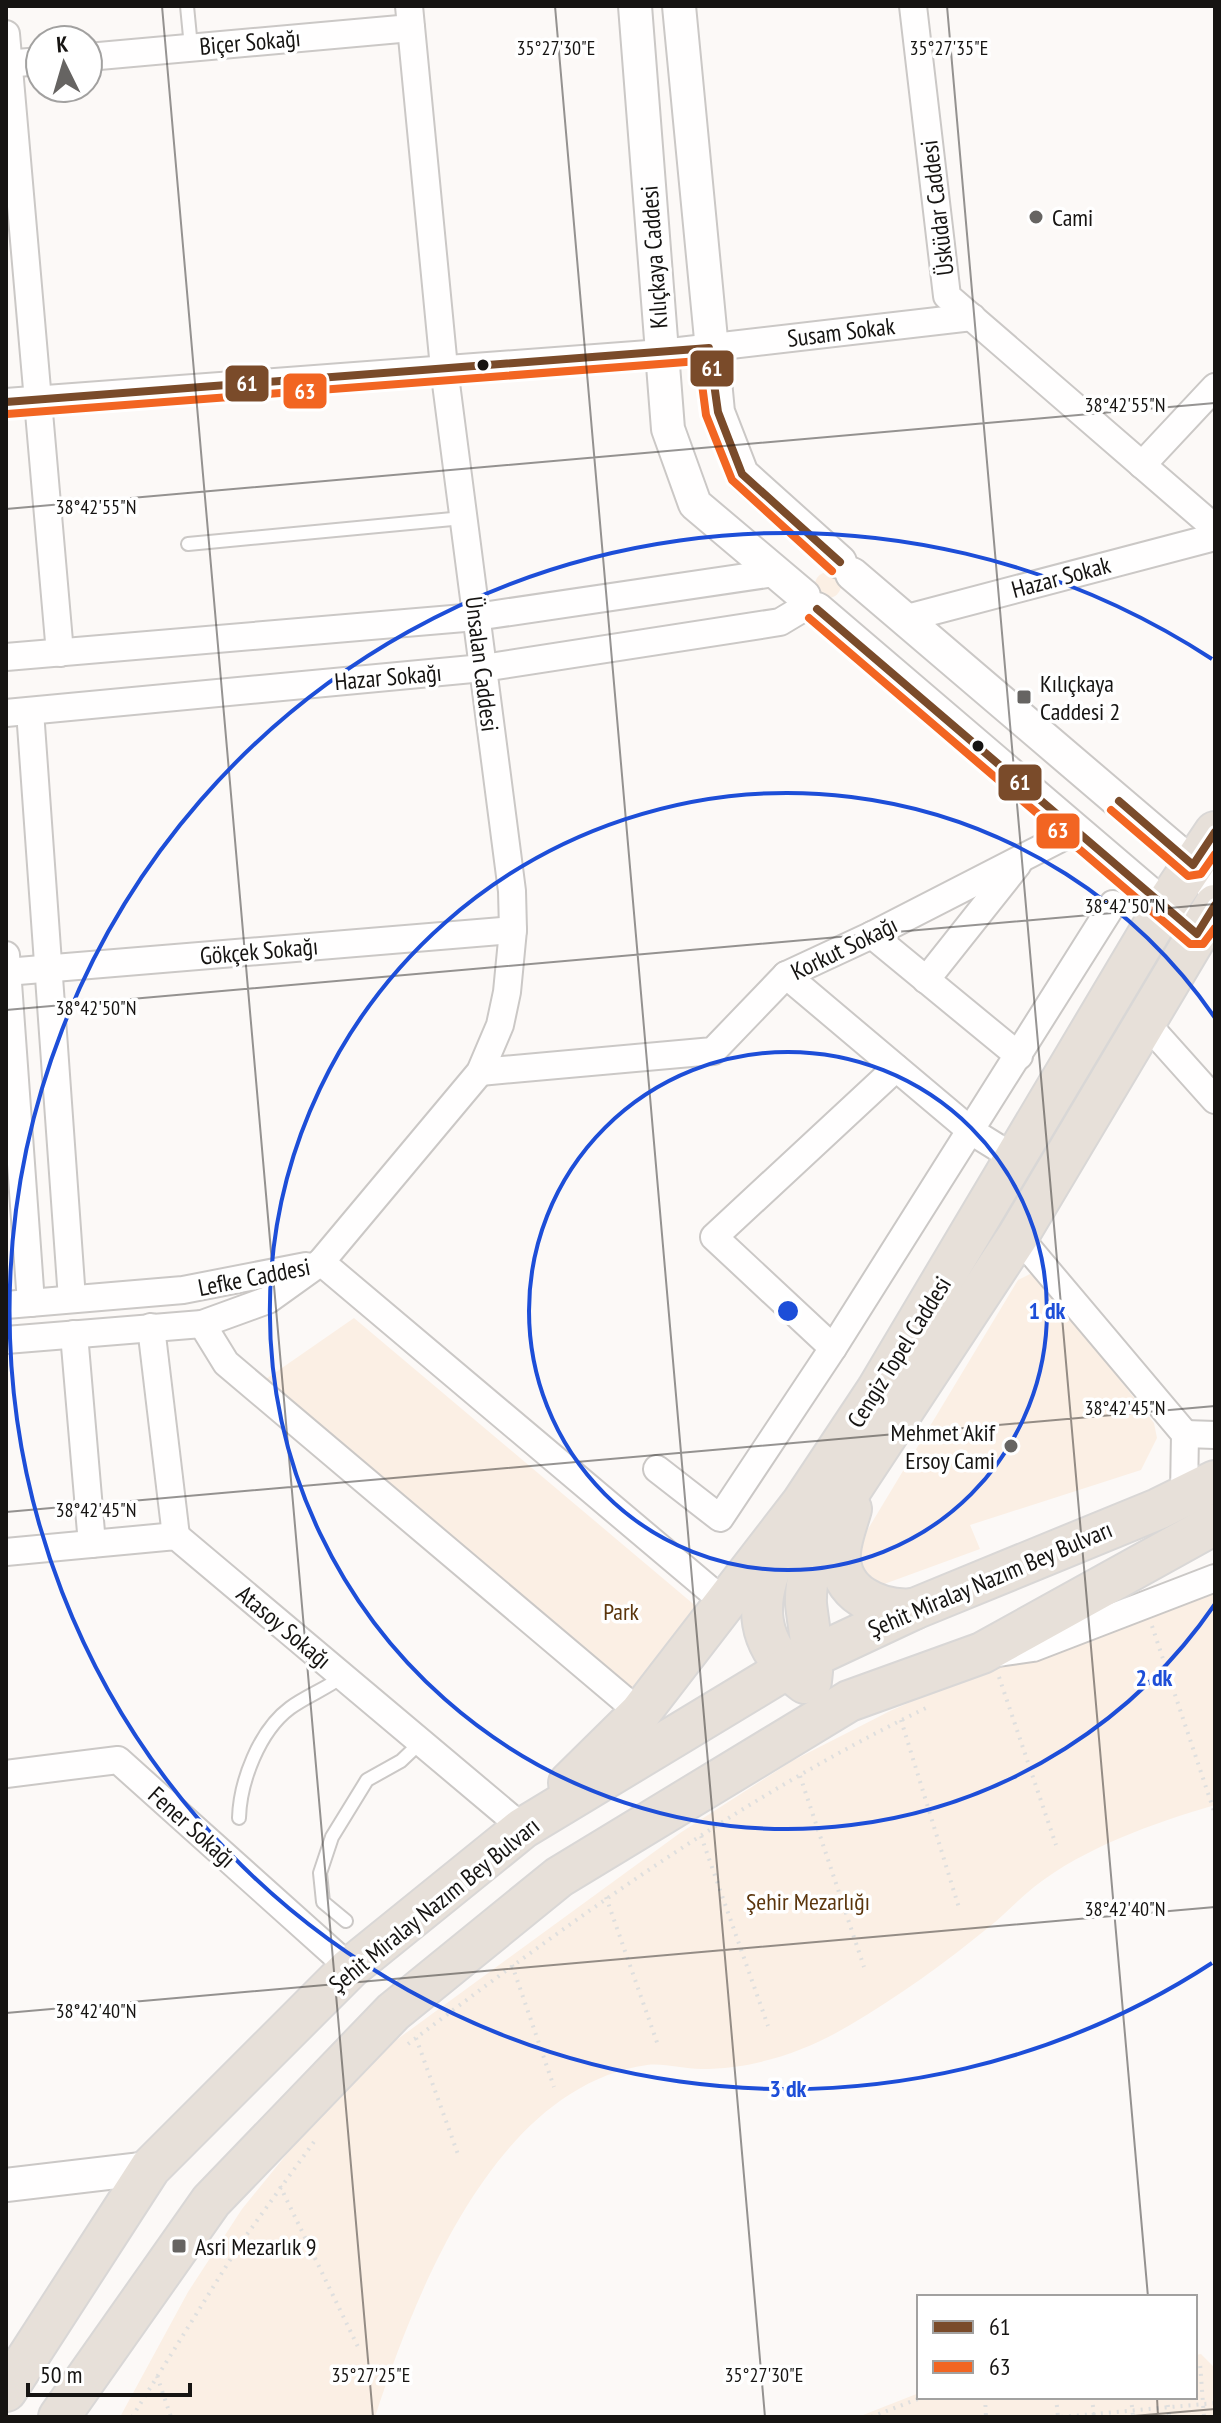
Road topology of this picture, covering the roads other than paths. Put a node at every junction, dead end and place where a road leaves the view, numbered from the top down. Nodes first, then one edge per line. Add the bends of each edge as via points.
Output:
1 (187, 6) edge
2 (635, 6) edge
3 (679, 6) edge
4 (913, 6) edge
5 (410, 17) edge
6 (6, 34) edge
7 (191, 47) junction
8 (104, 55) edge
9 (8, 64) edge
10 (972, 317) junction
11 (709, 348) junction
12 (662, 353) junction
13 (444, 368) junction
14 (1215, 387) edge
15 (37, 399) junction
16 (6, 402) edge
17 (1142, 465) junction
18 (463, 518) junction
19 (1215, 528) edge
20 (1215, 537) edge
21 (188, 544) dead end
22 (846, 568) junction
23 (774, 573) junction
24 (810, 603) junction
25 (476, 617) junction
26 (907, 618) junction
27 (60, 653) junction
28 (6, 657) edge
29 (483, 668) junction
30 (18, 712) edge
31 (1075, 831) junction
32 (1215, 832) edge
33 (1024, 857) junction
34 (1204, 876) edge
35 (1113, 904) dead end
36 (1165, 906) junction
37 (1206, 920) edge
38 (513, 930) junction
39 (872, 935) junction
40 (6, 966) edge
41 (49, 968) junction
42 (786, 975) junction
43 (926, 980) junction
44 (1146, 1023) junction
45 (1019, 1056) junction
46 (896, 1068) junction
47 (480, 1072) junction
48 (1215, 1100) edge
49 (971, 1131) junction
50 (1016, 1159) junction
51 (1018, 1236) junction
52 (321, 1262) junction
53 (72, 1299) junction
54 (18, 1304) edge
55 (202, 1324) junction
56 (151, 1327) junction
57 (74, 1334) junction
58 (6, 1340) edge
59 (833, 1348) junction
60 (1185, 1434) junction
61 (1215, 1435) edge
62 (657, 1469) dead end
63 (857, 1481) junction
64 (1199, 1488) edge
65 (802, 1503) junction
66 (1215, 1524) edge
67 (176, 1536) junction
68 (92, 1544) junction
69 (6, 1552) edge
70 (1215, 1578) edge
71 (723, 1601) junction
72 (914, 1609) junction
73 (995, 1669) junction
74 (804, 1671) junction
75 (343, 1676) junction
76 (849, 1701) junction
77 (640, 1713) junction
78 (795, 1733) junction
79 (421, 1742) junction
80 (6, 1774) edge
81 (239, 1818) dead end
82 (523, 1828) junction
83 (346, 1921) dead end
84 (350, 1968) junction
85 (150, 2168) junction
86 (6, 2185) edge
87 (6, 2391) edge
88 (59, 2417) edge

1 - 7 lane
2 - 12 street, Kılıçkaya Caddesi
3 - 11 street, Kılıçkaya Caddesi
4 - 10 street, Üsküdar Caddesi via 947,296
5 - 7 street, Biçer Sokağı
5 - 13 street, Ünsalan Caddesi
6 - 9 street
7 - 8 street, Biçer Sokağı
9 - 15 street
10 - 11 street, Susam Sokak
10 - 17 street, Üsküdar Caddesi
11 - 12 street, Susam Sokak
11 - 22 street, Kılıçkaya Caddesi via 718,412 742,474
12 - 13 street, Susam Sokak
12 - 23 street, Kılıçkaya Caddesi via 668,429 695,504
13 - 15 street, Susam Sokak
13 - 18 street, Ünsalan Caddesi
14 - 17 street
15 - 16 street, Susam Sokak
15 - 27 street
17 - 19 street, Üsküdar Caddesi
18 - 21 lane
18 - 25 street, Ünsalan Caddesi
20 - 26 street, Hazar Sokak
22 - 24 street via 855,583 850,600 835,611
22 - 26 street, Kılıçkaya Caddesi
23 - 24 street, Kılıçkaya Caddesi
23 - 25 street
24 - 29 street, Hazar Sokağı via 780,622
24 - 31 street, Kılıçkaya Caddesi
25 - 27 street
25 - 29 street, Ünsalan Caddesi
26 - 34 street, Kılıçkaya Caddesi
27 - 28 street
29 - 30 street, Hazar Sokağı
29 - 38 street, Ünsalan Caddesi
30 - 41 street
31 - 33 street, Korkut Sokağı
31 - 36 street, Kılıçkaya Caddesi
32 - 34 main road, Cengiz Topel Caddesi
33 - 39 street, Korkut Sokağı
33 - 43 street
34 - 36 main road, Cengiz Topel Caddesi
35 - 45 street
36 - 37 street, Kılıçkaya Caddesi
36 - 50 main road, Cengiz Topel Caddesi
37 - 44 main road, Cengiz Topel Caddesi
38 - 41 street, Gökçek Sokağı
38 - 47 street, Ünsalan Caddesi via 502,1014
39 - 42 street, Korkut Sokağı
39 - 43 street
40 - 41 street, Gökçek Sokağı
40 - 54 street
41 - 53 street
42 - 46 street
42 - 47 street, Korkut Sokağı via 713,1051
43 - 45 street
44 - 48 street
44 - 51 main road, Cengiz Topel Caddesi
45 - 49 street
46 - 49 street
46 - 59 street via 714,1237
47 - 52 street, Ünsalan Caddesi
49 - 50 street
49 - 59 street
50 - 65 main road, Cengiz Topel Caddesi
51 - 60 street
51 - 63 main road, Cengiz Topel Caddesi
52 - 53 street, Lefke Caddesi via 183,1290
52 - 55 street, Lefke Caddesi via 268,1300
52 - 71 street
53 - 54 street, Lefke Caddesi
55 - 56 street, Lefke Caddesi
55 - 77 street via 226,1363
56 - 57 street, Lefke Caddesi
56 - 67 street
57 - 58 street, Lefke Caddesi
57 - 68 street
59 - 62 street via 720,1518
60 - 61 street
60 - 64 street
63 - 72 main road via 840,1553 842,1570 850,1586 870,1602
63 - 74 main road, Cengiz Topel Caddesi via 821,1535 810,1567
64 - 72 main road, Şehit Miralay Nazım Bey Bulvarı
65 - 71 main road, Cengiz Topel Caddesi
65 - 74 main road via 767,1573 761,1605 765,1638
66 - 73 main road, Şehit Miralay Nazım Bey Bulvarı
67 - 68 street
67 - 75 street, Atasoy Sokağı
68 - 69 street
70 - 73 street via 1033,1648
71 - 77 main road, Cengiz Topel Caddesi
72 - 74 main road, Şehit Miralay Nazım Bey Bulvarı
73 - 76 main road, Şehit Miralay Nazım Bey Bulvarı
74 - 76 main road
74 - 78 main road
74 - 82 main road, Şehit Miralay Nazım Bey Bulvarı
75 - 79 street, Atasoy Sokağı
75 - 81 lane via 290,1708 266,1734 243,1784
76 - 78 main road, Şehit Miralay Nazım Bey Bulvarı
77 - 82 main road, Cengiz Topel Caddesi
78 - 88 main road, Şehit Miralay Nazım Bey Bulvarı via 559,1877 393,2012 211,2201
79 - 82 street, Atasoy Sokağı
79 - 83 lane via 367,1780 324,1854 323,1902
80 - 84 street, Fener Sokağı via 118,1760
82 - 84 main road, Şehit Miralay Nazım Bey Bulvarı
84 - 85 main road, Şehit Miralay Nazım Bey Bulvarı
85 - 86 street
85 - 87 main road, Şehit Miralay Nazım Bey Bulvarı

